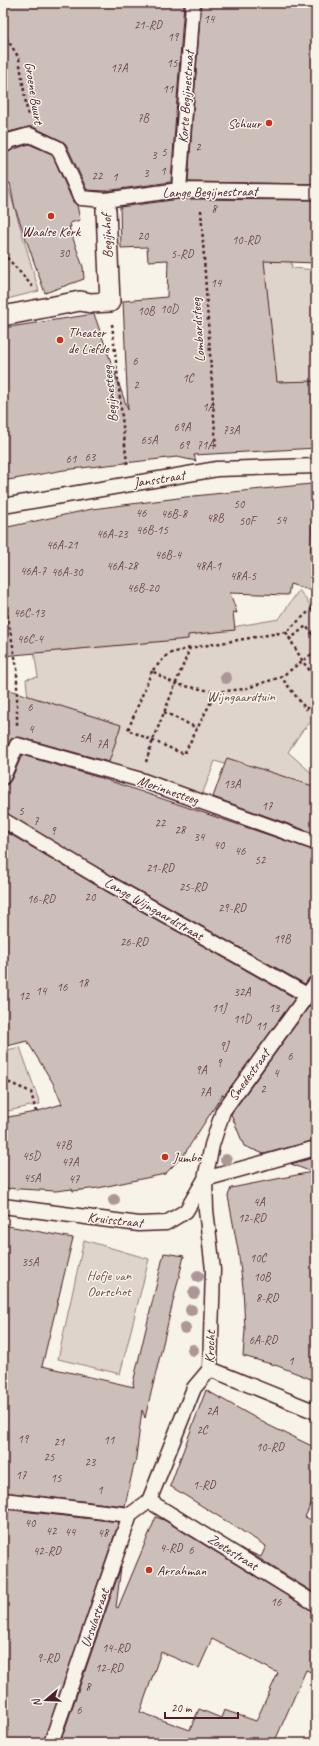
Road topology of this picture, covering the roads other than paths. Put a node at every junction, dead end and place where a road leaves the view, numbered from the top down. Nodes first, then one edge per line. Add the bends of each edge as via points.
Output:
1 (193, 3) edge
2 (4, 142) edge
3 (179, 190) junction
4 (316, 192) edge
5 (106, 205) junction
6 (3, 316) edge
7 (316, 466) edge
8 (3, 506) edge
9 (3, 777) edge
10 (3, 820) edge
11 (316, 843) edge
12 (316, 983) edge
13 (306, 995) junction
14 (316, 1148) edge
15 (205, 1179) junction
16 (3, 1206) edge
17 (210, 1369) junction
18 (316, 1412) edge
19 (3, 1500) edge
20 (149, 1501) junction
21 (130, 1515) junction
22 (316, 1604) edge
23 (51, 1743) edge

1 - 3 street, Korte Begijnestraat
2 - 5 street, Begijnhof via 30,136 58,148 81,198
3 - 4 street, Lange Begijnestraat
3 - 5 street, Lange Begijnestraat
5 - 6 street, Begijnhof via 110,302 80,301
7 - 8 street, Jansstraat via 217,469
9 - 11 street, Morinnesteeg via 17,745 141,780
10 - 13 street, Lange Wijngaardstraat
12 - 13 street, Smedestraat
13 - 15 street, Smedestraat via 223,1111
14 - 15 street
15 - 16 street, Kruisstraat via 186,1212 166,1223 139,1224
15 - 17 street, Krocht via 213,1270
17 - 18 street
17 - 20 street, Krocht via 194,1388
19 - 21 street
20 - 21 street
20 - 22 street, Zoetestraat
21 - 23 street, Ursulastraat

